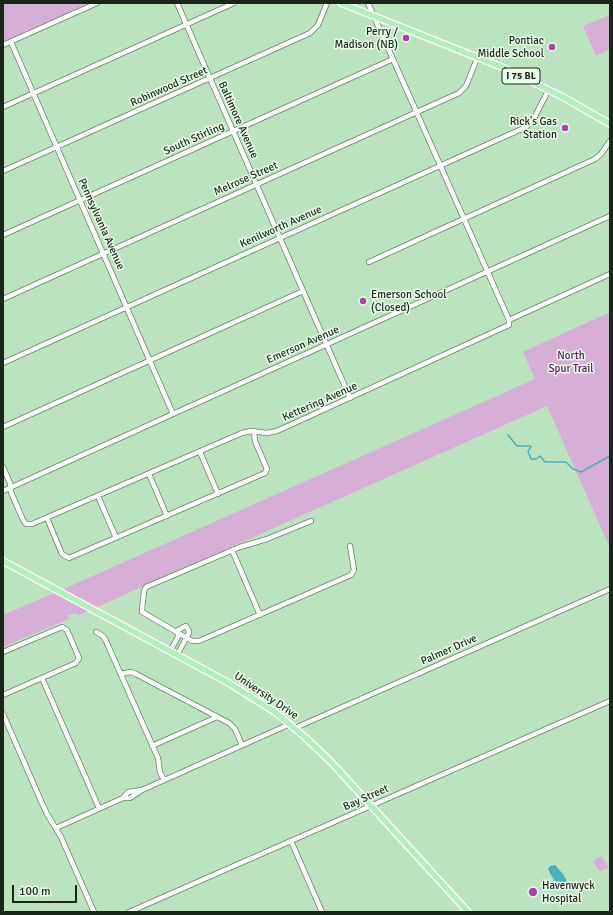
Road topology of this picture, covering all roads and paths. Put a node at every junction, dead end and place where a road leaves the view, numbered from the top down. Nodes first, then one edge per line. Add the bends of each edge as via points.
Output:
1 (97, 3) edge
2 (177, 3) edge
3 (234, 3) edge
4 (327, 3) edge
5 (341, 3) edge
6 (368, 3) edge
7 (373, 16) junction
8 (187, 24) junction
9 (11, 42) junction
10 (3, 46) edge
11 (478, 56) junction
12 (393, 59) junction
13 (210, 78) junction
14 (549, 90) junction
15 (34, 93) junction
16 (3, 107) edge
17 (416, 112) junction
18 (610, 124) edge
19 (233, 131) junction
20 (610, 141) edge
21 (57, 147) junction
22 (440, 166) junction
23 (3, 171) edge
24 (256, 184) junction
25 (80, 200) junction
26 (610, 216) edge
27 (464, 219) junction
28 (3, 235) edge
29 (280, 238) junction
30 (104, 254) junction
31 (369, 262) dead end
32 (487, 272) junction
33 (610, 274) edge
34 (303, 291) junction
35 (3, 299) edge
36 (127, 307) junction
37 (509, 320) junction
38 (326, 345) junction
39 (150, 360) junction
40 (3, 363) edge
41 (350, 398) junction
42 (173, 414) junction
43 (3, 427) edge
44 (254, 431) junction
45 (200, 452) junction
46 (3, 467) edge
47 (149, 474) junction
48 (10, 488) junction
49 (3, 491) edge
50 (218, 494) junction
51 (98, 496) junction
52 (167, 516) junction
53 (47, 518) junction
54 (311, 521) dead end
55 (116, 538) junction
56 (350, 546) dead end
57 (232, 550) junction
58 (3, 561) edge
59 (610, 590) edge
60 (260, 615) junction
61 (96, 632) dead end
62 (178, 633) junction
63 (187, 638) junction
64 (170, 651) junction
65 (3, 652) edge
66 (177, 655) junction
67 (121, 674) junction
68 (42, 678) junction
69 (3, 695) edge
70 (610, 701) edge
71 (3, 714) edge
72 (217, 717) junction
73 (292, 726) junction
74 (242, 745) junction
75 (152, 746) junction
76 (164, 780) junction
77 (371, 806) junction
78 (99, 808) junction
79 (56, 828) junction
80 (291, 841) junction
81 (94, 912) edge
82 (129, 912) edge
83 (322, 912) edge
84 (468, 912) edge

1 - 9 street
2 - 8 street, Baltimore Avenue
3 - 8 street
4 - 13 street, Robinwood Street via 318,25 312,32
5 - 7 main road, I 75 BL
6 - 7 street
7 - 11 main road, I 75 BL
7 - 12 street
8 - 13 street, Baltimore Avenue
8 - 15 street
9 - 10 street
9 - 15 street, Pennsylvania Avenue
11 - 14 main road, I 75 BL
11 - 17 street, Melrose Street via 462,91
12 - 17 street
12 - 19 street, South Stirling
13 - 19 street, Baltimore Avenue
13 - 21 street, Robinwood Street
14 - 18 main road, I 75 BL
14 - 22 street, Kenilworth Avenue via 529,125
15 - 16 street
15 - 21 street, Pennsylvania Avenue
17 - 22 street
17 - 24 street, Melrose Street
19 - 24 street, Baltimore Avenue
19 - 25 street, South Stirling
20 - 27 street via 602,154 595,159
21 - 23 street, Robinwood Street
21 - 25 street, Pennsylvania Avenue
22 - 27 street
22 - 29 street, Kenilworth Avenue
24 - 29 street, Baltimore Avenue
24 - 30 street, Melrose Street
25 - 28 street, South Stirling
25 - 30 street, Pennsylvania Avenue
26 - 32 street, Emerson Avenue
27 - 31 street
27 - 32 street
29 - 34 street, Baltimore Avenue
29 - 36 street, Kenilworth Avenue
30 - 35 street, Melrose Street
30 - 36 street, Pennsylvania Avenue
32 - 37 street
32 - 38 street, Emerson Avenue
33 - 37 street, Kettering Avenue
34 - 38 street, Baltimore Avenue
34 - 39 street
36 - 39 street, Pennsylvania Avenue
36 - 40 street, Kenilworth Avenue
37 - 41 street, Kettering Avenue via 506,328
38 - 41 street, Baltimore Avenue
38 - 42 street, Emerson Avenue
39 - 42 street, Pennsylvania Avenue
39 - 43 street
41 - 44 street, Kettering Avenue via 275,432
42 - 48 street, Emerson Avenue
44 - 45 street, Kettering Avenue via 242,433
44 - 50 street via 266,472
45 - 47 street, Kettering Avenue
45 - 50 street
46 - 48 street
47 - 51 street, Kettering Avenue
47 - 52 street
48 - 49 street, Emerson Avenue
48 - 53 street, Kettering Avenue via 23,520 32,524
50 - 52 street
51 - 53 street, Kettering Avenue
51 - 55 street
52 - 55 street
53 - 55 street via 62,554 69,558
54 - 57 street
56 - 60 street via 354,570 352,574
57 - 60 street
57 - 62 street via 144,590 143,613
58 - 64 main road, University Drive
59 - 73 street, Palmer Drive
60 - 63 street via 199,641
61 - 67 street via 106,639
62 - 63 street
62 - 63 street via 180,628 187,626 190,632
62 - 64 street
63 - 66 street
64 - 66 main road, University Drive
65 - 68 street via 60,627 65,628 78,660
66 - 73 main road, University Drive via 245,692
67 - 72 street via 134,673
67 - 75 street
68 - 69 street
68 - 78 street
70 - 77 street, Bay Street
71 - 79 street via 41,801
72 - 74 street via 234,728
72 - 75 street
73 - 74 street, Palmer Drive
73 - 77 main road, University Drive via 332,763
74 - 76 street, Palmer Drive
75 - 76 street
76 - 78 street, Palmer Drive via 142,790 128,792 123,798
77 - 80 street, Bay Street
77 - 84 main road, University Drive
78 - 79 street, Palmer Drive
79 - 81 street
80 - 82 street, Bay Street
80 - 83 street

